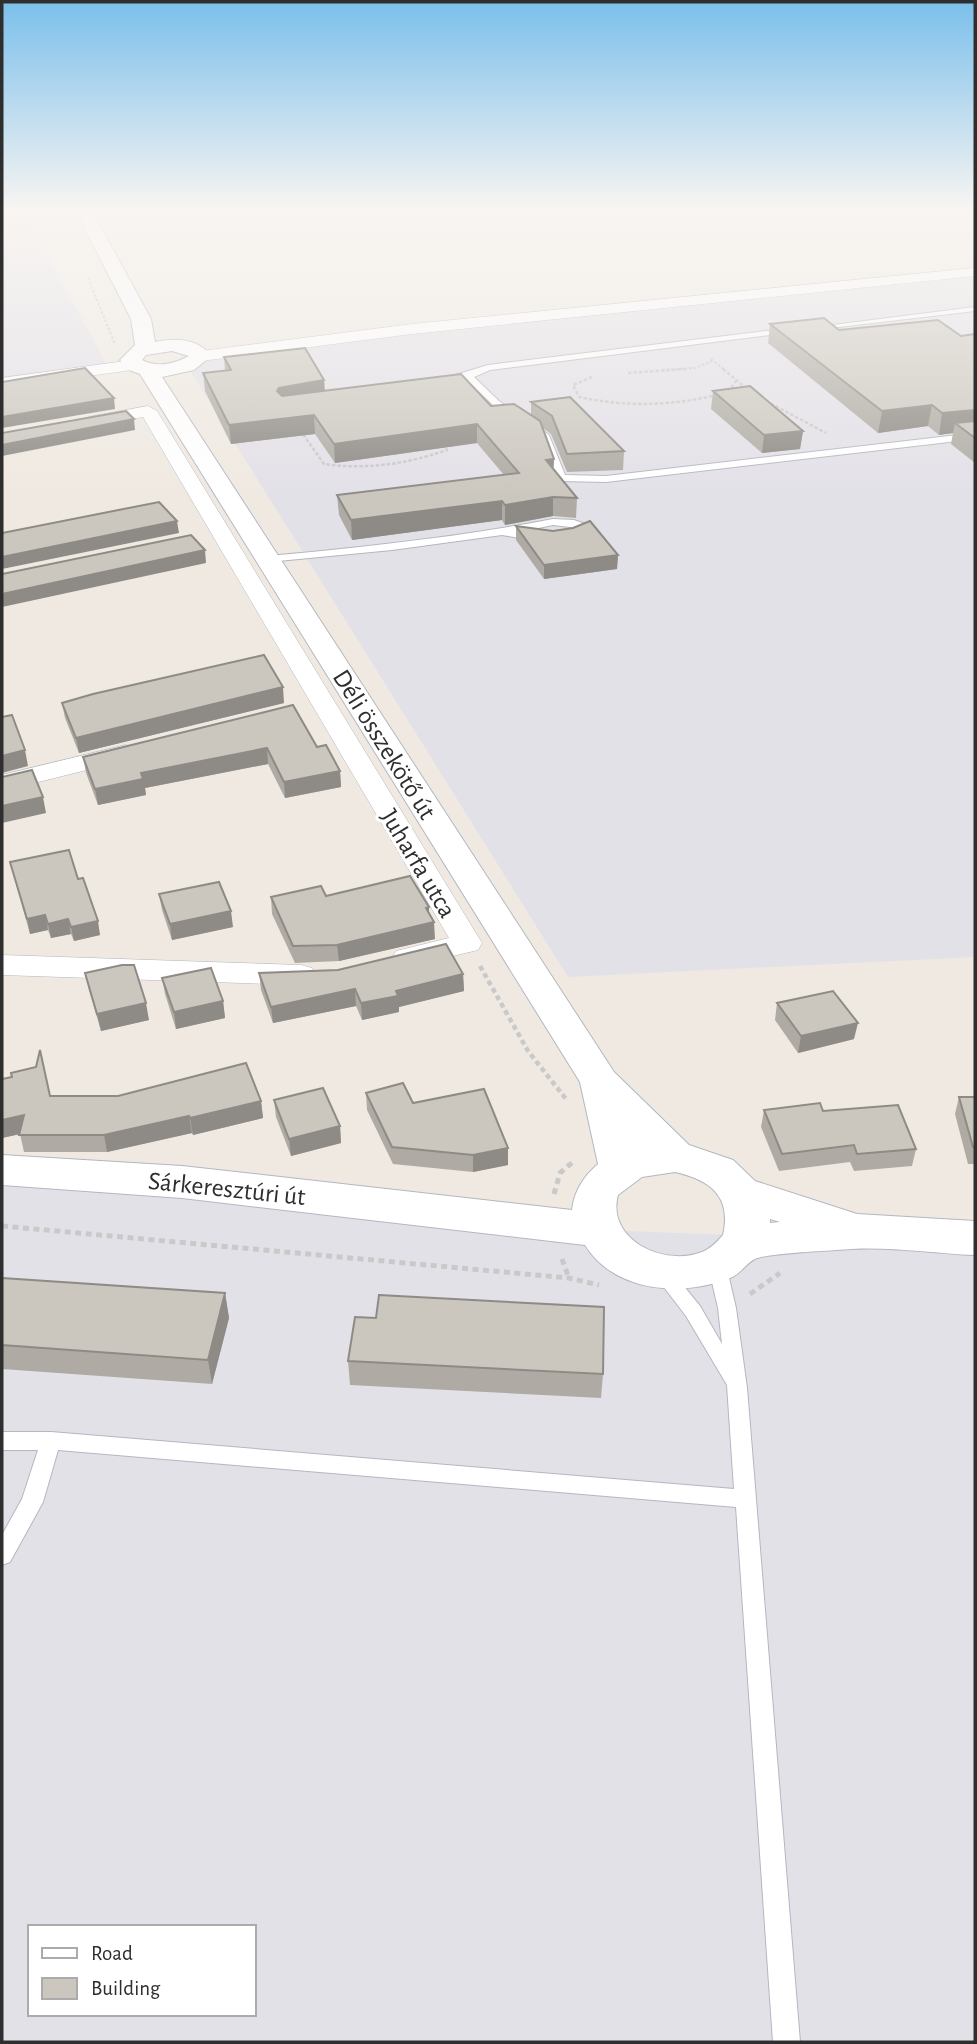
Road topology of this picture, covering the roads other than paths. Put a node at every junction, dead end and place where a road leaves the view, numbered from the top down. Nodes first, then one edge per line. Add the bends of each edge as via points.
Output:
1 (135, 306) edge
2 (635, 306) edge
3 (975, 309) edge
4 (141, 319) junction
5 (188, 350) junction
6 (140, 359) junction
7 (177, 368) junction
8 (468, 376) junction
9 (37, 377) junction
10 (433, 381) edge
11 (2, 383) edge
12 (159, 408) junction
13 (68, 425) edge
14 (975, 436) edge
15 (948, 439) junction
16 (975, 444) edge
17 (502, 532) junction
18 (220, 533) junction
19 (193, 538) edge
20 (268, 559) junction
21 (324, 704) junction
22 (298, 710) edge
23 (150, 747) edge
24 (2, 783) edge
25 (2, 965) edge
26 (378, 965) edge
27 (326, 975) edge
28 (584, 1093) junction
29 (674, 1157) junction
30 (601, 1161) junction
31 (2, 1170) edge
32 (742, 1193) junction
33 (452, 1212) junction
34 (597, 1216) junction
35 (856, 1231) junction
36 (975, 1238) edge
37 (730, 1254) junction
38 (661, 1271) junction
39 (737, 1388) junction
40 (2, 1441) edge
41 (51, 1441) junction
42 (745, 1499) junction
43 (2, 1555) edge
44 (787, 2042) edge

1 - 4 main road, Déli összekötő út
2 - 5 street via 274,346
3 - 8 lane via 488,368
4 - 5 main road, Déli összekötő út
4 - 6 main road, Déli összekötő út
5 - 6 main road
5 - 7 main road via 194,363
6 - 7 main road
6 - 9 street
6 - 9 street via 108,361
6 - 12 main road, Déli összekötő út
7 - 12 main road
8 - 10 lane
8 - 15 lane via 496,403 546,437 561,478 606,479
9 - 11 street
12 - 13 street
12 - 18 street, Juharfa utca
12 - 20 main road, Déli összekötő út
14 - 15 lane
15 - 16 lane via 961,446
17 - 17 lane via 553,522 584,527 582,534 554,540
17 - 20 lane
18 - 19 street
18 - 21 street, Juharfa utca
20 - 28 main road, Déli összekötő út
21 - 22 street
21 - 26 street, Juharfa utca via 467,943
23 - 24 street
25 - 27 street
28 - 29 main road, Déli összekötő út
28 - 30 main road, Déli összekötő út
29 - 30 main road
29 - 32 main road via 702,1163
30 - 34 main road via 603,1183
31 - 33 main road, Sárkeresztúri út via 183,1182
32 - 35 main road
32 - 37 main road via 749,1227
33 - 34 main road, Sárkeresztúri út
33 - 34 main road, Sárkeresztúri út via 550,1206
34 - 38 main road via 608,1244 623,1256
35 - 36 main road
35 - 37 main road
37 - 38 main road via 700,1270
37 - 39 lane via 727,1308
38 - 39 lane via 693,1311
39 - 42 lane
40 - 41 lane
41 - 42 lane
41 - 43 lane via 32,1502
42 - 44 lane

